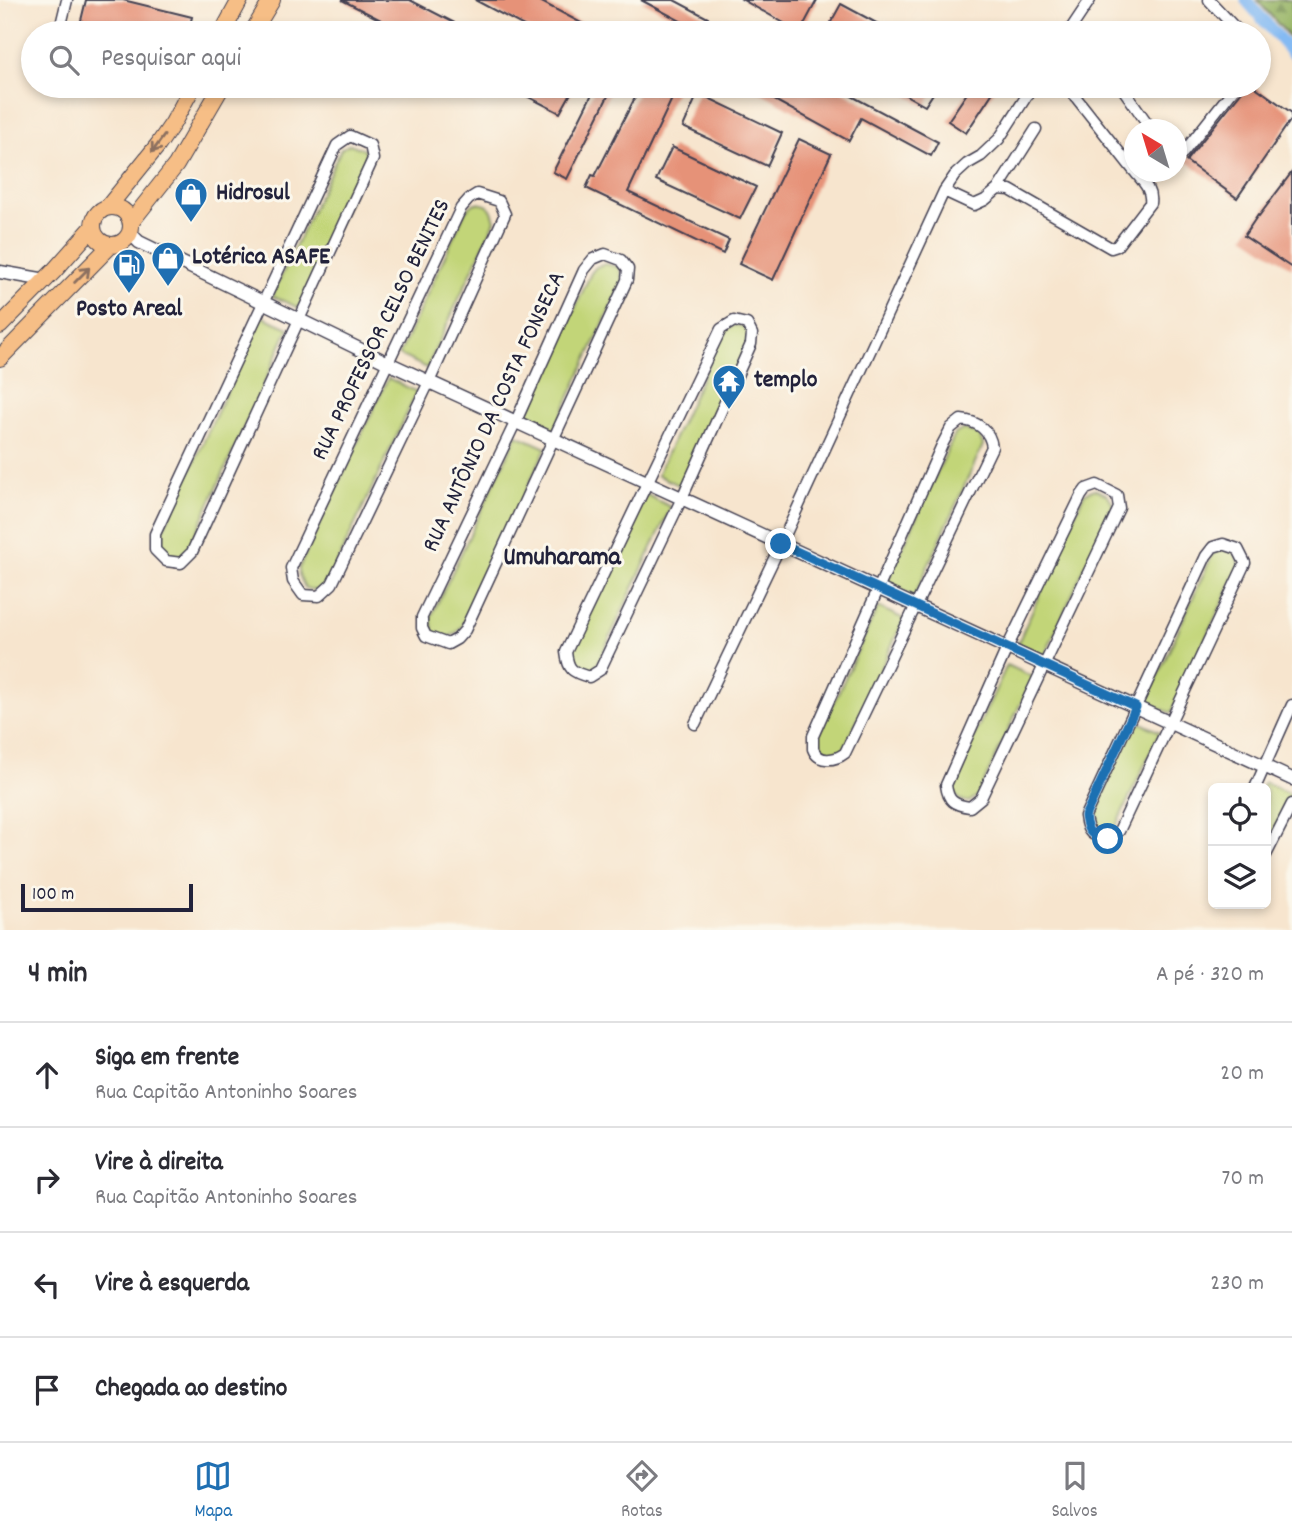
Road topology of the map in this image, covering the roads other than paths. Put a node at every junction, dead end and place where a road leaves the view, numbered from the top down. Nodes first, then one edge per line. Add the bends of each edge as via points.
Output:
1 (67, 0) edge
2 (240, 0) edge
3 (272, 0) edge
4 (1090, 0) edge
5 (1209, 0) edge
6 (62, 21) edge
7 (229, 21) edge
8 (259, 21) edge
9 (1076, 21) edge
10 (1229, 21) edge
11 (187, 98) edge
12 (215, 98) edge
13 (1025, 98) edge
14 (1077, 98) edge
15 (1129, 98) edge
16 (1226, 98) edge
17 (1144, 119) edge
18 (1036, 129) dead end
19 (1187, 147) edge
20 (1124, 157) edge
21 (1143, 182) edge
22 (998, 188) junction
23 (944, 191) junction
24 (108, 207) junction
25 (93, 228) junction
26 (127, 237) junction
27 (0, 272) edge
28 (46, 279) junction
29 (265, 302) junction
30 (299, 321) junction
31 (0, 326) edge
32 (0, 358) edge
33 (387, 363) junction
34 (429, 382) junction
35 (516, 421) junction
36 (553, 439) junction
37 (647, 482) junction
38 (682, 498) junction
39 (781, 544) junction
40 (878, 589) junction
41 (916, 606) junction
42 (1007, 648) junction
43 (1044, 665) junction
44 (1292, 705) edge
45 (1136, 707) junction
46 (1170, 723) junction
47 (695, 724) dead end
48 (1265, 766) junction
49 (1292, 779) edge
50 (1257, 783) edge
51 (1292, 804) edge
52 (1271, 846) edge

1 - 6 street
2 - 7 main road
3 - 8 main road
4 - 9 street
5 - 10 street
11 -> 24 main road via 158,145
12 - 26 main road
13 - 23 street via 999,139 955,175
14 - 20 street
15 - 17 street
16 - 19 street
18 - 22 street
21 - 22 street via 1150,204 1111,248 1010,190
22 - 23 street via 974,205
23 - 39 street
24 - 25 main road via 97,215
24 - 26 main road via 125,212
25 - 26 main road via 105,244
25 - 28 main road
26 - 29 street
32 -> 26 main road
27 - 28 street
28 - 31 main road
29 - 30 street
29 - 30 street via 337,145 350,136 370,145 373,159
29 - 30 street via 155,534 155,550 166,561 181,563 192,552
30 - 33 street
33 - 34 street
33 - 34 street, RUA PROFESSOR CELSO BENITES via 461,208 477,194 499,201 505,214
33 - 34 street, RUA PROFESSOR CELSO BENITES via 291,568 303,595 319,596 332,584
34 - 35 street
35 - 36 street
35 - 36 street, RUA ANTÔNIO DA COSTA FONSECA via 583,270 605,254 621,260 628,269 627,280
35 - 36 street, RUA ANTÔNIO DA COSTA FONSECA via 422,617 426,636 448,644 465,630
36 - 37 street
37 - 38 street
37 - 38 street via 721,329 734,321 747,324 751,344
37 - 38 street via 566,652 574,672 589,677 600,670
38 - 39 street
39 - 40 street
39 - 47 street
40 - 41 street
40 - 41 street via 813,736 819,757 837,760 845,753
40 - 41 street via 951,428 961,420 969,421 986,429 992,447
41 - 42 street
42 - 43 street
42 - 43 street via 946,785 957,806 970,807 981,798
42 - 43 street via 1081,496 1097,485 1116,495 1119,508
43 - 45 street
44 - 48 street
45 - 46 street
45 - 46 street via 1085,816 1086,828 1094,836 1108,839 1119,831
45 - 46 street via 1206,556 1223,544 1238,549 1245,562
46 - 48 street
48 - 49 street
48 - 50 street
51 - 52 street

